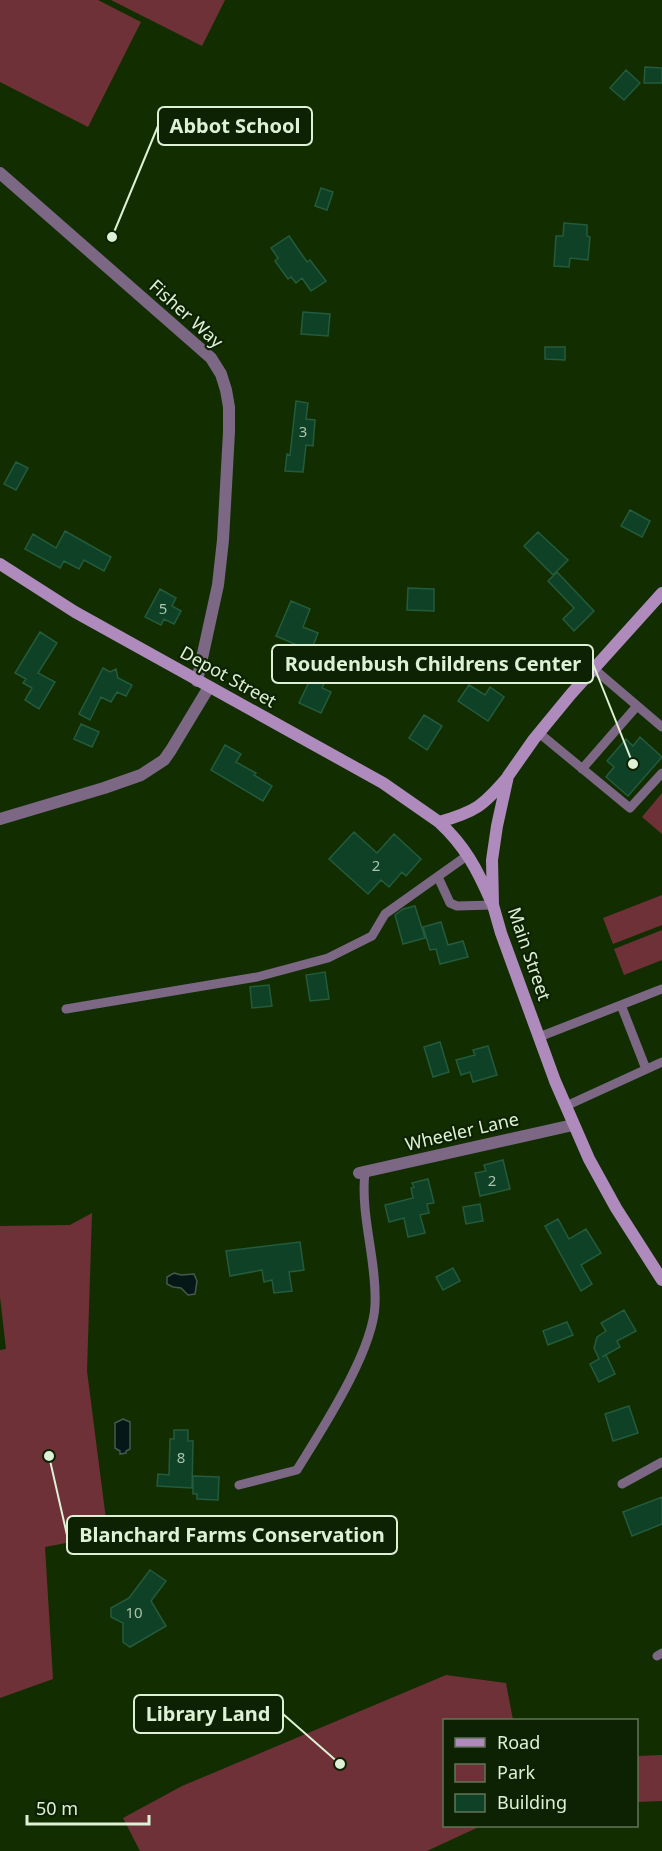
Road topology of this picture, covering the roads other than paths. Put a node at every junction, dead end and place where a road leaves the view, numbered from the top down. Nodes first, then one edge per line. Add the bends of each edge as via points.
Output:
1 (0, 173) edge
2 (0, 564) edge
3 (662, 593) edge
4 (594, 669) junction
5 (198, 681) junction
6 (209, 687) junction
7 (637, 706) junction
8 (662, 727) edge
9 (539, 733) junction
10 (582, 769) junction
11 (662, 773) edge
12 (508, 776) junction
13 (0, 819) edge
14 (440, 822) junction
15 (468, 855) junction
16 (438, 877) junction
17 (493, 905) junction
18 (662, 988) edge
19 (621, 1005) junction
20 (66, 1009) dead end
21 (538, 1037) junction
22 (662, 1062) edge
23 (646, 1069) junction
24 (566, 1106) junction
25 (573, 1125) junction
26 (362, 1173) joint
27 (662, 1280) edge
28 (662, 1462) edge
29 (622, 1484) dead end
30 (239, 1485) dead end

1 - 5 street, Fisher Way via 211,358 224,382 229,423 223,540
2 - 5 main road, Depot Street via 75,612
3 - 4 main road, Main Street
4 - 7 lane
4 - 9 main road, Main Street
5 - 6 main road, Depot Street
6 - 13 street via 171,750 153,768 104,788
6 - 14 main road, Depot Street via 383,783
7 - 8 lane
7 - 10 lane
9 - 10 lane
9 - 12 main road, Main Street
10 - 11 lane via 630,808
12 - 14 main road via 488,800 468,813
12 - 17 main road, Main Street via 492,860
14 - 15 main road, Depot Street
15 - 16 lane
15 - 17 main road, Depot Street
16 - 17 lane via 450,903
16 - 20 lane via 385,914 372,936 328,958 257,977
17 - 21 main road, Main Street
18 - 19 lane
19 - 21 lane
19 - 23 lane
21 - 24 main road, Main Street
22 - 23 lane
23 - 24 lane
24 - 25 main road, Main Street
25 - 26 street, Wheeler Lane
25 - 27 main road, Main Street via 616,1208
26 - 30 lane via 375,1306 363,1352 297,1470
28 - 29 lane

